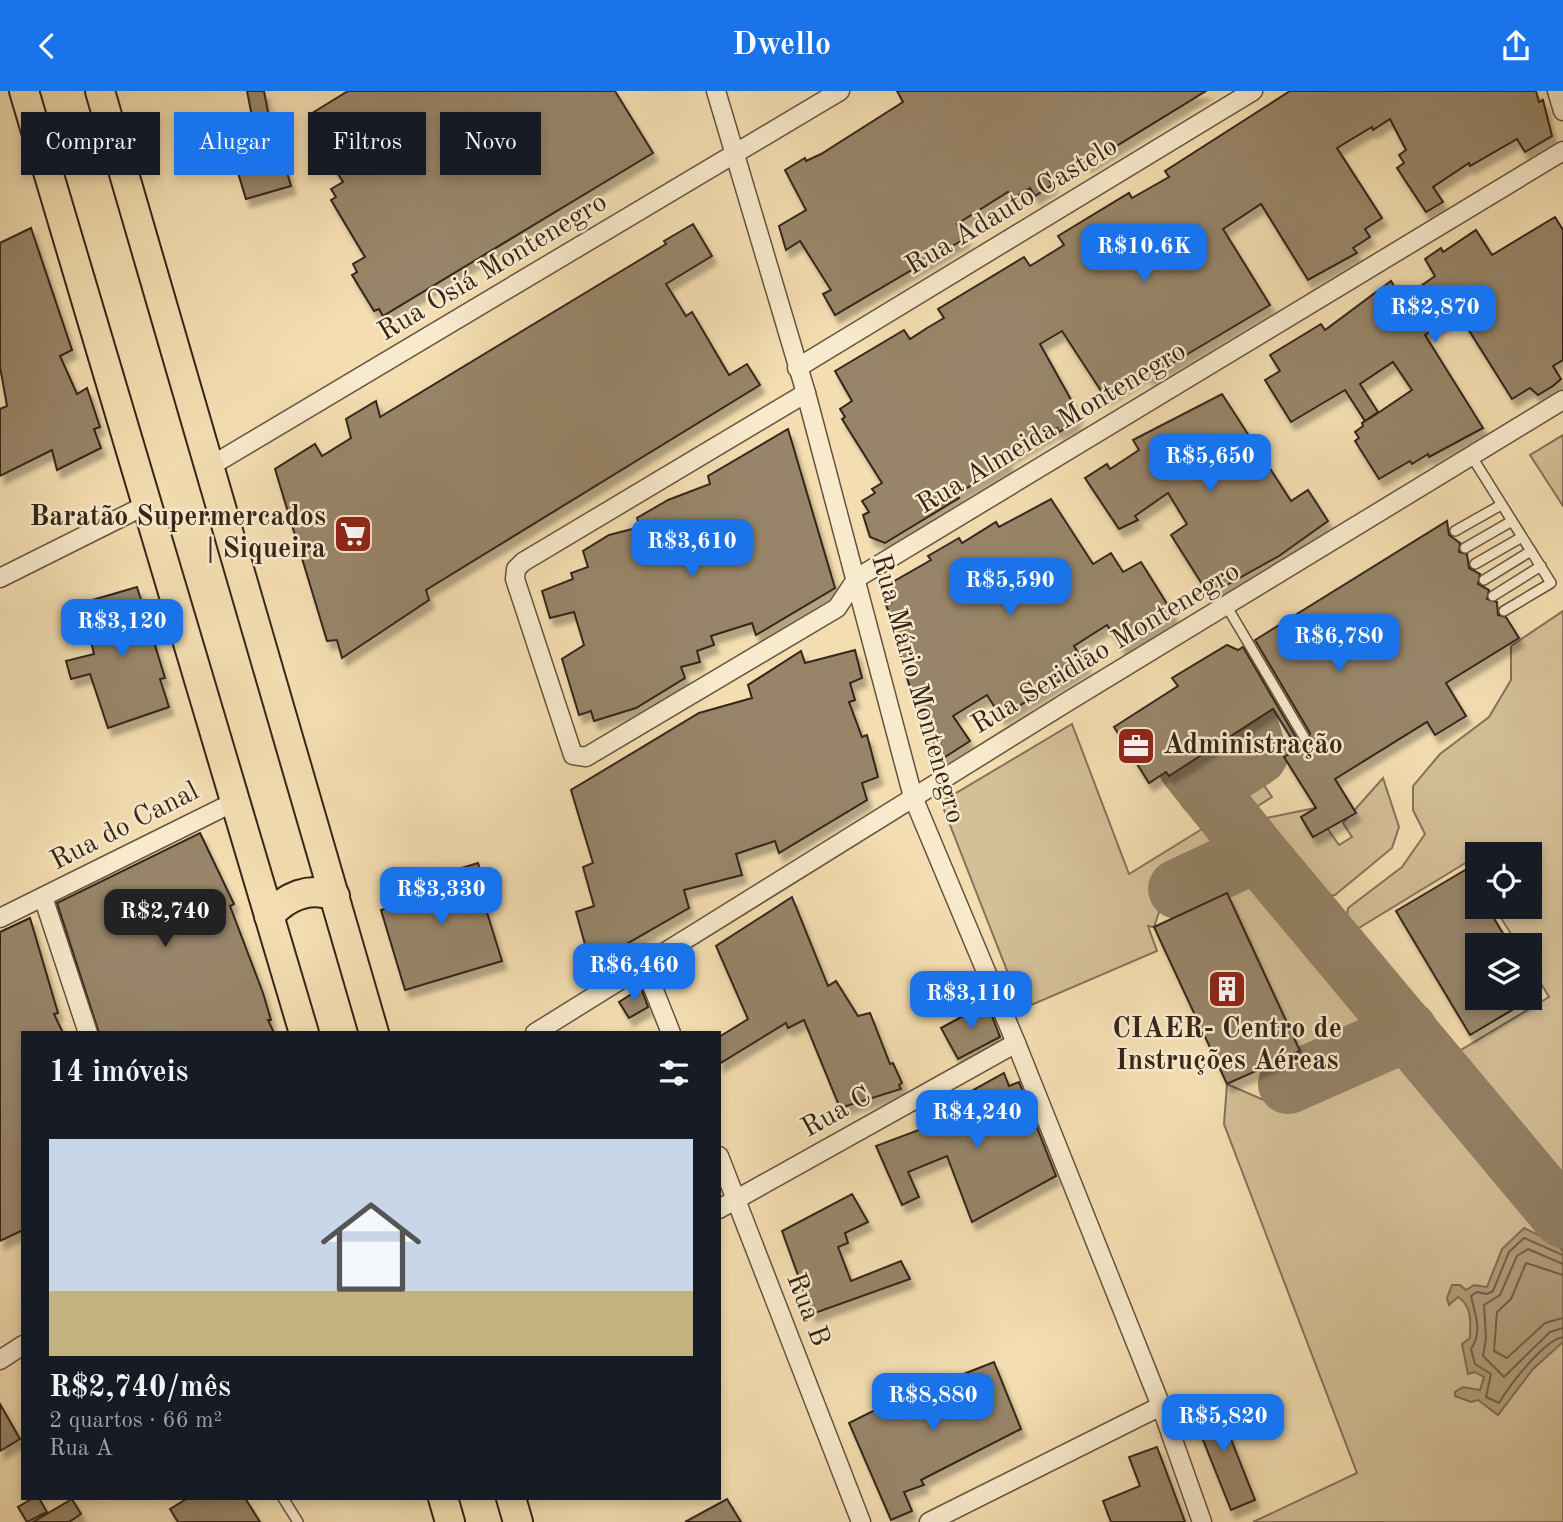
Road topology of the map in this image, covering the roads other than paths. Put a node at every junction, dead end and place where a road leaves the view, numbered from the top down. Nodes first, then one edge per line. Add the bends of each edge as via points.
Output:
1 (24, 91) edge
2 (100, 91) edge
3 (716, 91) edge
4 (840, 91) edge
5 (1253, 91) edge
6 (1558, 91) edge
7 (1563, 111) edge
8 (1563, 151) edge
9 (733, 157) junction
10 (797, 368) junction
11 (806, 393) junction
12 (1563, 400) edge
13 (1472, 457) junction
14 (209, 467) junction
15 (146, 505) junction
16 (1502, 505) junction
17 (1511, 521) junction
18 (1455, 531) dead end
19 (1522, 537) junction
20 (1465, 548) dead end
21 (1531, 551) junction
22 (1475, 564) dead end
23 (1541, 566) junction
24 (0, 578) edge
25 (857, 578) junction
26 (1484, 580) dead end
27 (1493, 596) dead end
28 (1227, 607) junction
29 (1504, 611) dead end
30 (1304, 737) dead end
31 (913, 797) junction
32 (236, 801) junction
33 (335, 896) junction
34 (43, 897) junction
35 (269, 916) junction
36 (0, 918) edge
37 (644, 965) junction
38 (87, 1031) edge
39 (303, 1031) edge
40 (373, 1031) edge
41 (538, 1031) edge
42 (670, 1031) edge
43 (1016, 1043) junction
44 (721, 1161) edge
45 (736, 1199) junction
46 (721, 1208) edge
47 (21, 1346) edge
48 (0, 1360) edge
49 (1161, 1406) junction
50 (284, 1500) edge
51 (444, 1500) edge
52 (512, 1500) edge
53 (298, 1522) edge
54 (450, 1522) edge
55 (518, 1522) edge
56 (861, 1522) edge
57 (929, 1522) edge
58 (1202, 1522) edge

1 - 15 main road
2 - 14 main road
3 - 9 street, Rua Mário Montenegro
4 - 9 street, Rua Osiá Montenegro
5 - 10 street, Rua Adauto Castelo
6 - 7 street
8 - 25 street, Rua Almeida Montenegro
9 - 10 street, Rua Mário Montenegro
9 - 14 street, Rua Osiá Montenegro
10 - 11 street, Rua Mário Montenegro
11 - 25 street, Rua Mário Montenegro
11 - 25 street, Rua Almeida Montenegro via 516,569 514,579 570,751 586,757 837,608
12 - 13 street, Rua Seridião Montenegro
13 - 16 lane
13 - 28 street, Rua Seridião Montenegro
14 - 33 main road
15 - 24 street
15 - 32 main road
16 - 17 lane
16 - 18 lane
17 - 19 lane
17 - 20 lane
19 - 21 lane
19 - 22 lane
21 - 23 lane
21 - 26 lane
23 - 27 lane
23 - 29 lane via 1551,583
25 - 31 street, Rua Mário Montenegro
28 - 30 lane
28 - 31 street, Rua Seridião Montenegro
31 - 37 street, Rua Seridião Montenegro
31 - 43 street, Rua Mário Montenegro
32 - 34 street, Rua do Canal
32 - 35 main road
33 - 35 main road via 305,892 280,904
33 - 40 main road
34 - 36 street, Rua do Canal
34 - 38 street
35 - 39 main road
37 - 41 street, Rua Seridião Montenegro
37 - 42 street
43 - 45 street, Rua C
43 - 49 street, Rua Mário Montenegro
44 - 45 street, Rua B
45 - 46 street, Rua C
45 - 56 street, Rua B
47 - 48 street
49 - 57 street
49 - 58 street, Rua Mário Montenegro
50 - 53 lane
51 - 54 main road
52 - 55 main road

